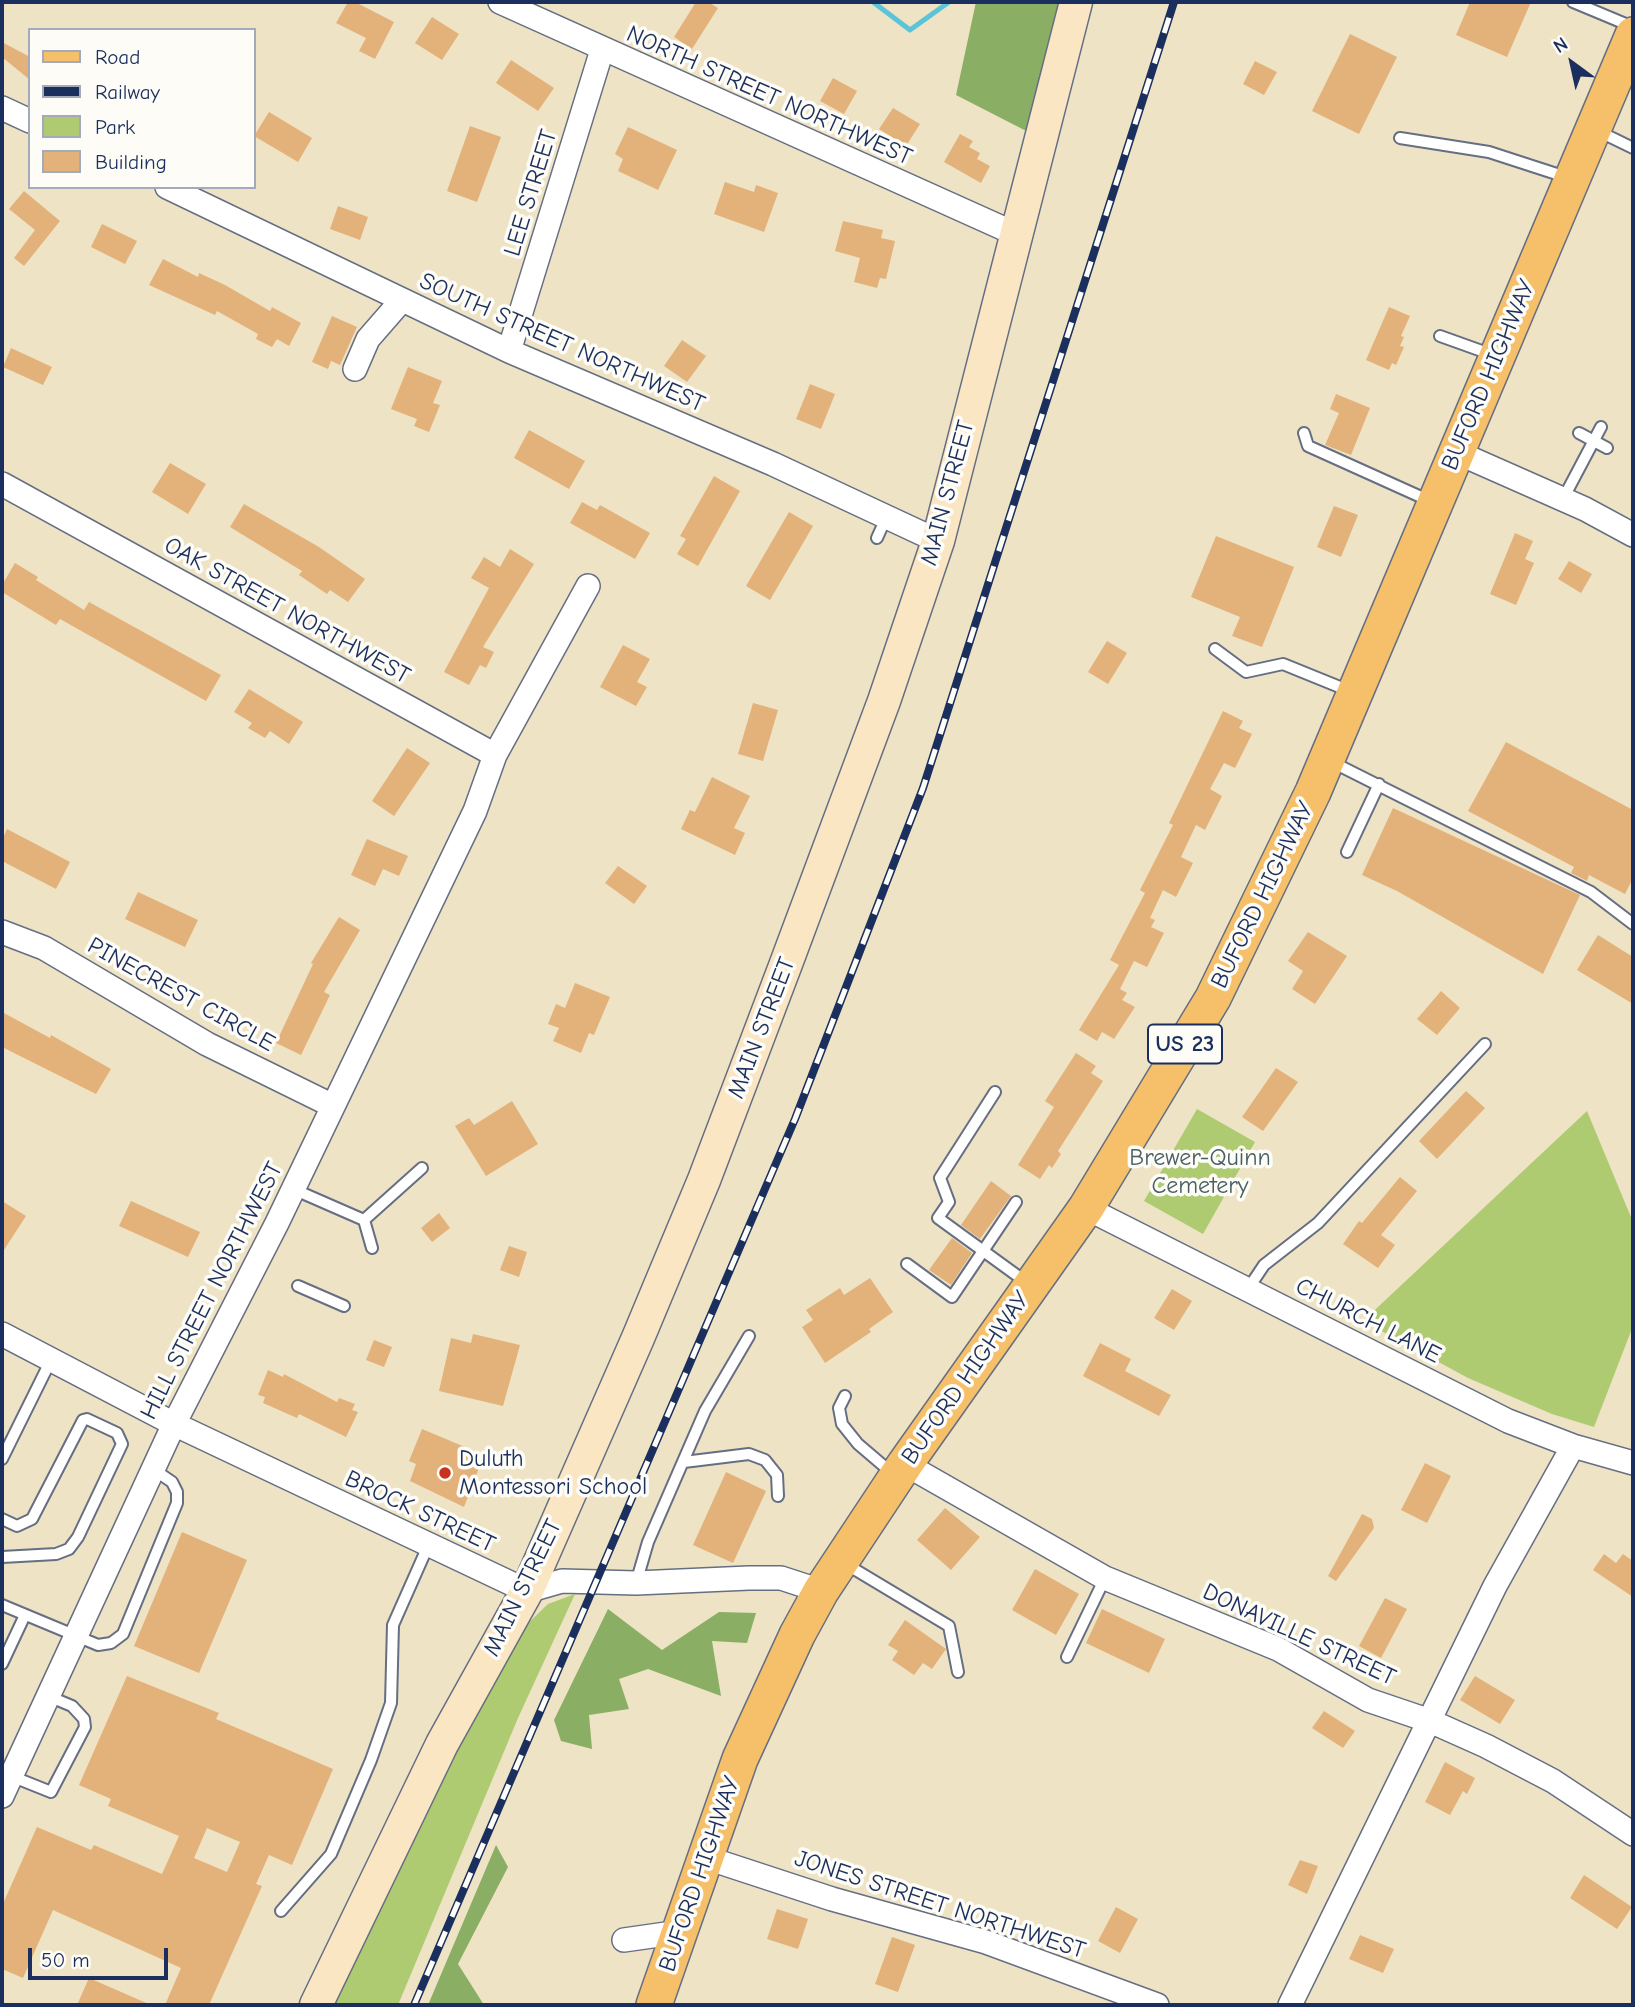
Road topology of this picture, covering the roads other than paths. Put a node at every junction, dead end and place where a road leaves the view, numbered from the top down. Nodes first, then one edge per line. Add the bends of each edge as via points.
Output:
1 (500, 2) edge
2 (1076, 2) edge
3 (1573, 2) edge
4 (1633, 27) edge
5 (1633, 35) edge
6 (602, 50) junction
7 (2, 108) edge
8 (28, 120) edge
9 (1593, 129) junction
10 (1400, 138) dead end
11 (1633, 148) edge
12 (1572, 178) junction
13 (171, 189) edge
14 (1018, 235) junction
15 (402, 300) junction
16 (1440, 336) dead end
17 (509, 351) junction
18 (1497, 357) junction
19 (355, 369) dead end
20 (1601, 427) dead end
21 (1304, 433) dead end
22 (1579, 433) dead end
23 (1594, 441) junction
24 (1607, 448) dead end
25 (1456, 452) junction
26 (2, 484) edge
27 (1563, 499) junction
28 (1435, 503) junction
29 (1633, 535) edge
30 (938, 541) junction
31 (588, 586) dead end
32 (1215, 649) dead end
33 (1354, 693) junction
34 (495, 755) junction
35 (1326, 760) junction
36 (1379, 784) junction
37 (1347, 852) dead end
38 (1633, 924) edge
39 (2, 932) edge
40 (1485, 1044) dead end
41 (995, 1092) dead end
42 (333, 1106) junction
43 (422, 1168) dead end
44 (293, 1189) junction
45 (1016, 1202) dead end
46 (1086, 1208) junction
47 (364, 1220) junction
48 (372, 1248) dead end
49 (983, 1251) junction
50 (907, 1264) dead end
51 (298, 1286) dead end
52 (1031, 1286) junction
53 (1248, 1289) junction
54 (344, 1306) dead end
55 (2, 1334) edge
56 (749, 1336) dead end
57 (51, 1360) junction
58 (845, 1396) dead end
59 (174, 1424) junction
60 (1573, 1446) junction
61 (2, 1459) edge
62 (684, 1462) junction
63 (1633, 1463) edge
64 (153, 1469) junction
65 (901, 1470) junction
66 (778, 1496) dead end
67 (2, 1519) edge
68 (428, 1546) junction
69 (2, 1557) edge
70 (841, 1561) junction
71 (1105, 1577) junction
72 (636, 1583) junction
73 (527, 1591) junction
74 (821, 1591) junction
75 (2, 1605) edge
76 (25, 1615) junction
77 (75, 1637) junction
78 (1067, 1657) dead end
79 (2, 1664) edge
80 (958, 1672) dead end
81 (48, 1696) junction
82 (1430, 1721) junction
83 (6, 1786) edge
84 (1633, 1834) edge
85 (707, 1858) junction
86 (281, 1912) dead end
87 (680, 1932) junction
88 (624, 1940) dead end
89 (316, 2005) edge
90 (654, 2005) edge
91 (1157, 2005) edge
92 (1290, 2005) edge

1 - 6 street, NORTH STREET NORTHWEST
2 - 14 street, MAIN STREET
3 - 4 lane
5 - 9 main road, BUFORD HIGHWAY / US 23
6 - 14 street, NORTH STREET NORTHWEST
6 - 17 street, LEE STREET
7 - 8 street
9 - 11 lane
9 - 12 main road, BUFORD HIGHWAY / US 23
10 - 12 lane via 1489,152
12 - 18 main road, BUFORD HIGHWAY / US 23
13 - 15 street, SOUTH STREET NORTHWEST
14 - 30 street, MAIN STREET
15 - 17 street, SOUTH STREET NORTHWEST
15 - 19 street via 368,339
16 - 18 lane
17 - 30 street, SOUTH STREET NORTHWEST via 773,464 882,528
18 - 25 main road, BUFORD HIGHWAY / US 23
20 - 23 lane
21 - 28 lane via 1308,446
22 - 23 lane
23 - 24 lane
23 - 27 lane
25 - 27 street
25 - 28 main road, BUFORD HIGHWAY / US 23
26 - 34 street, OAK STREET NORTHWEST
27 - 29 street
28 - 33 main road, BUFORD HIGHWAY / US 23
30 - 73 street, MAIN STREET via 884,701 704,1180
31 - 34 street
32 - 33 lane via 1246,672 1283,664
33 - 35 main road, BUFORD HIGHWAY / US 23
34 - 42 street, HILL STREET NORTHWEST via 475,811
35 - 36 lane
35 - 46 main road, BUFORD HIGHWAY / US 23 via 1213,998
36 - 37 lane
36 - 38 lane via 1591,892
39 - 42 street, PINECREST CIRCLE via 44,948 207,1044
40 - 53 lane via 1318,1223 1264,1265
41 - 49 lane via 940,1178 949,1202 938,1218
42 - 44 street, HILL STREET NORTHWEST
43 - 47 lane
44 - 47 lane
44 - 59 street, HILL STREET NORTHWEST
45 - 49 lane
46 - 52 main road, BUFORD HIGHWAY / US 23
46 - 53 street, CHURCH LANE
47 - 48 lane
49 - 50 lane via 953,1297
49 - 52 lane
51 - 54 lane
52 - 65 main road, BUFORD HIGHWAY / US 23
53 - 60 street, CHURCH LANE via 1508,1421
55 - 57 street, BROCK STREET
56 - 62 lane via 705,1411
57 - 59 street, BROCK STREET
57 - 61 lane
58 - 65 lane via 839,1408 842,1424 858,1444
59 - 64 street, HILL STREET NORTHWEST
59 - 68 street, BROCK STREET
60 - 63 street, CHURCH LANE
60 - 82 street via 1494,1586
62 - 66 lane via 749,1454 765,1460 776,1475
62 - 72 lane via 648,1542
64 - 77 street, HILL STREET NORTHWEST
64 - 77 lane via 172,1482 177,1503 123,1634 98,1645
65 - 70 main road, BUFORD HIGHWAY / US 23
65 - 71 street, DONAVILLE STREET via 1010,1532
67 - 69 lane via 17,1526 33,1519 78,1425 87,1419 113,1430 122,1444 69,1549 57,1555
68 - 73 street, BROCK STREET
68 - 86 lane via 393,1625 391,1703 371,1760 331,1854
70 - 74 main road, BUFORD HIGHWAY / US 23
70 - 80 lane via 949,1626
71 - 78 lane
71 - 82 street, DONAVILLE STREET via 1278,1648 1368,1700
72 - 73 street via 562,1581
72 - 74 street via 781,1578
73 - 89 street, MAIN STREET via 442,1744
74 - 85 main road, BUFORD HIGHWAY / US 23 via 740,1759
75 - 76 lane
76 - 77 lane
76 - 79 lane
77 - 81 street, HILL STREET NORTHWEST
81 - 83 street, HILL STREET NORTHWEST
81 - 83 lane via 72,1706 85,1727 51,1793
82 - 84 street, DONAVILLE STREET via 1553,1781
82 - 92 street
85 - 87 main road, BUFORD HIGHWAY / US 23
85 - 91 street, JONES STREET NORTHWEST via 831,1905 986,1942
87 - 88 street
87 - 90 main road, BUFORD HIGHWAY / US 23

